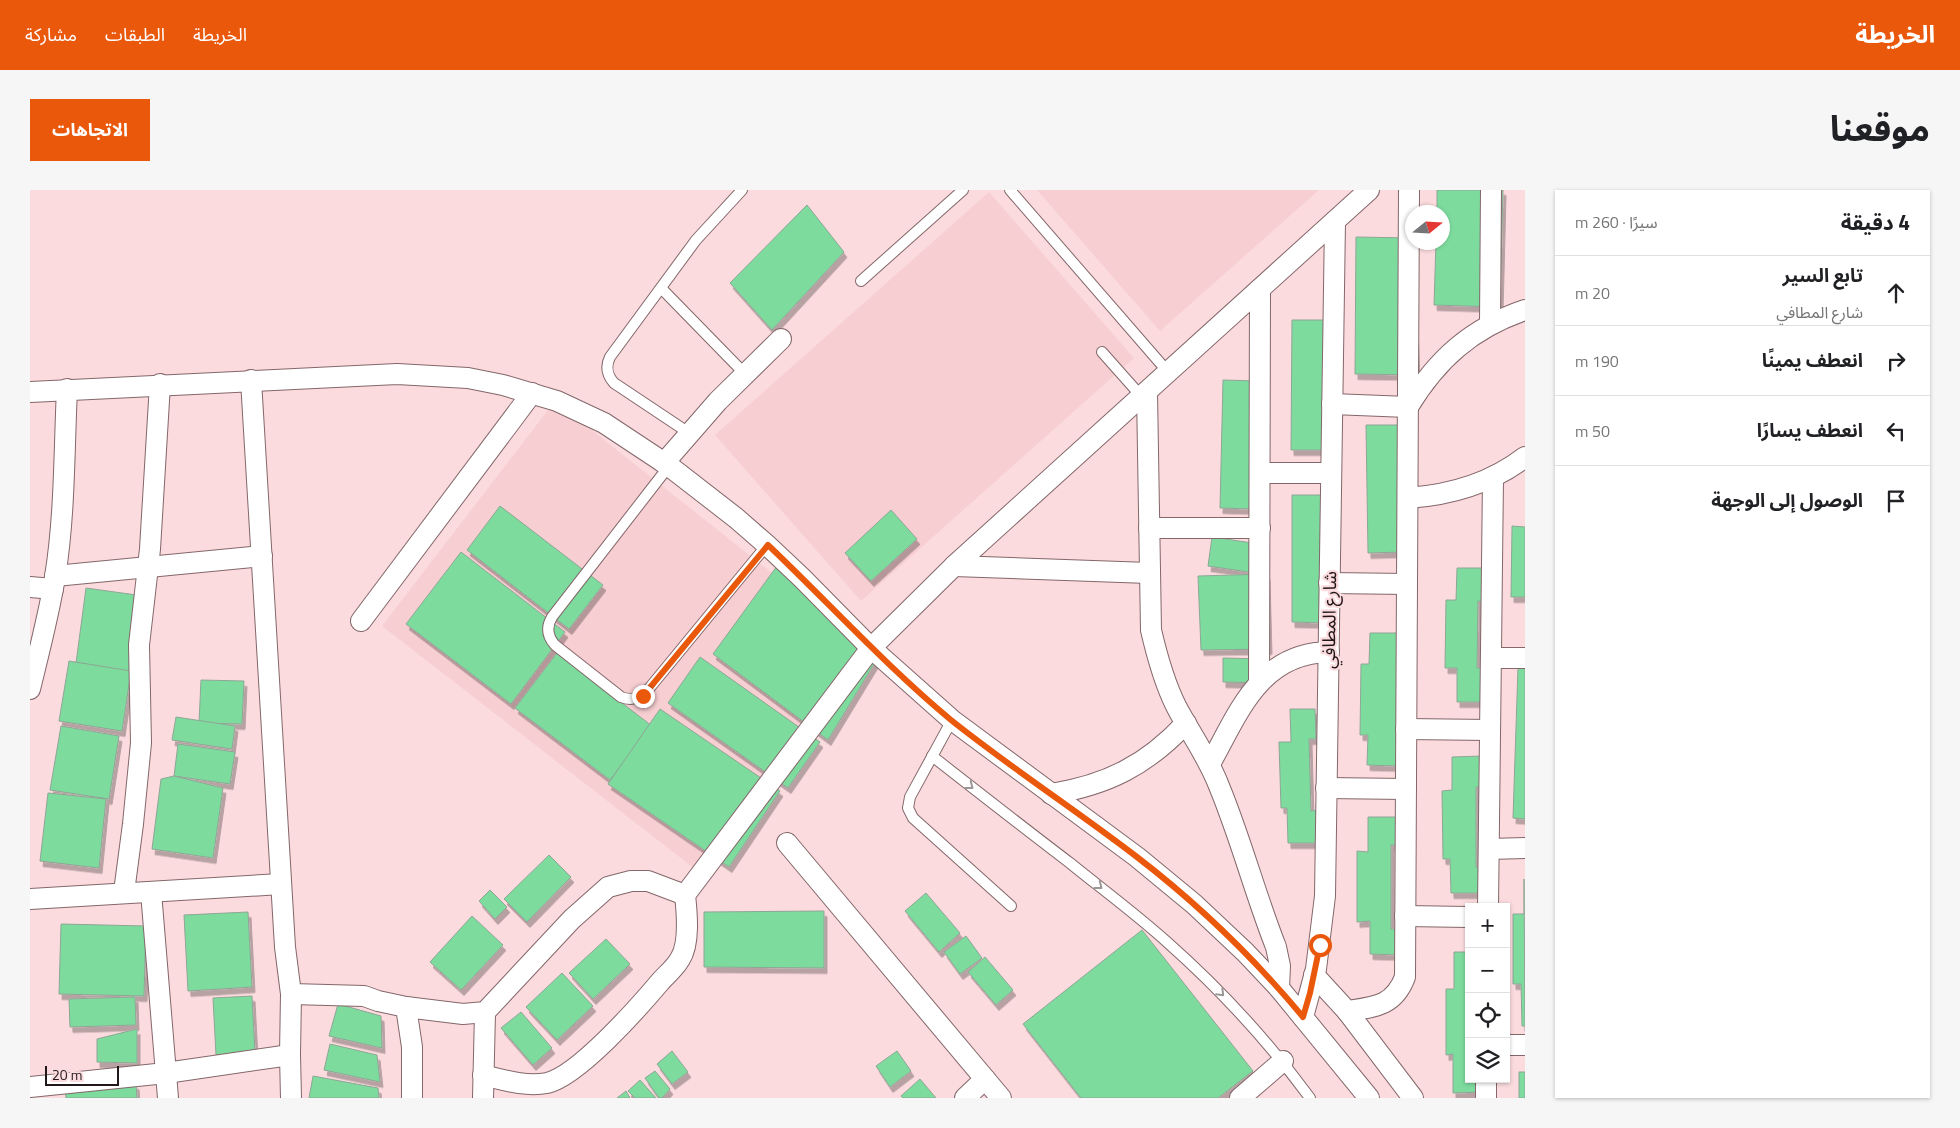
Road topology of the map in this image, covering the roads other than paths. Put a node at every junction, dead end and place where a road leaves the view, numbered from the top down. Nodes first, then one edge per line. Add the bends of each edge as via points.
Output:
1 (742, 190) edge
2 (963, 190) edge
3 (1010, 190) edge
4 (1369, 190) edge
5 (1409, 190) edge
6 (1491, 190) edge
7 (1335, 221) junction
8 (861, 281) dead end
9 (661, 288) junction
10 (1260, 289) junction
11 (1525, 310) edge
12 (1490, 324) junction
13 (781, 339) dead end
14 (1102, 352) dead end
15 (1168, 372) junction
16 (744, 373) junction
17 (251, 380) junction
18 (160, 384) junction
19 (67, 389) junction
20 (30, 392) edge
21 (532, 393) junction
22 (1144, 394) junction
23 (1332, 404) junction
24 (1408, 407) junction
25 (689, 433) junction
26 (1525, 458) edge
27 (666, 464) junction
28 (1260, 473) junction
29 (1331, 474) junction
30 (1492, 478) junction
31 (1408, 498) junction
32 (1149, 528) junction
33 (1260, 528) junction
34 (768, 545) junction
35 (262, 556) junction
36 (954, 566) junction
37 (148, 567) junction
38 (1149, 573) junction
39 (54, 582) junction
40 (1329, 583) junction
41 (1407, 584) junction
42 (30, 587) edge
43 (361, 621) dead end
44 (871, 648) junction
45 (1328, 652) junction
46 (1490, 658) junction
47 (1525, 658) edge
48 (1259, 681) junction
49 (30, 689) edge
50 (952, 720) junction
51 (1186, 723) junction
52 (1406, 729) junction
53 (1490, 730) junction
54 (932, 756) junction
55 (1210, 764) junction
56 (1326, 788) junction
57 (1406, 789) junction
58 (1051, 794) junction
59 (787, 843) dead end
60 (1525, 848) edge
61 (1489, 849) junction
62 (281, 884) junction
63 (124, 892) junction
64 (152, 892) junction
65 (686, 895) junction
66 (30, 899) edge
67 (1488, 903) edge
68 (1011, 906) dead end
69 (1406, 916) junction
70 (1465, 917) edge
71 (1314, 975) junction
72 (1279, 988) junction
73 (291, 994) junction
74 (406, 1007) junction
75 (1347, 1011) junction
76 (485, 1012) junction
77 (1303, 1017) junction
78 (1510, 1045) edge
79 (1525, 1045) edge
80 (290, 1055) junction
81 (1283, 1061) junction
82 (166, 1073) junction
83 (483, 1075) junction
84 (985, 1079) junction
85 (1486, 1083) edge
86 (30, 1087) edge
87 (168, 1098) edge
88 (292, 1098) edge
89 (412, 1098) edge
90 (483, 1098) edge
91 (965, 1098) edge
92 (1001, 1098) edge
93 (1240, 1098) edge
94 (1310, 1098) edge
95 (1368, 1098) edge
96 (1413, 1098) edge
97 (1486, 1098) edge

1 - 9 lane via 696,240
2 - 8 lane
3 - 15 lane
4 - 7 street
5 - 24 street
6 - 12 street
7 - 10 street
7 - 23 street, شارع المطافي
9 - 16 lane
9 - 25 lane via 610,357 607,371 614,384
10 - 15 street
10 - 28 street
11 - 12 street
12 - 24 street via 1451,351 1420,386
13 - 16 street
14 - 22 lane
15 - 22 street
16 - 25 street
17 - 18 street
17 - 21 street via 433,375 468,378
17 - 35 street
18 - 19 street
18 - 37 street
19 - 20 street
19 - 39 street
21 - 27 street via 604,423
21 - 43 street
22 - 32 street
22 - 36 street
23 - 24 street
23 - 29 street, شارع المطافي
24 - 31 street
25 - 27 street
26 - 30 street
27 - 34 street
27 - 34 lane via 552,616 548,635 555,645 621,696 638,698
28 - 29 street
28 - 33 street
29 - 40 street, شارع المطافي
30 - 31 street via 1451,492
30 - 46 street
31 - 41 street
32 - 33 street
32 - 38 street
33 - 48 street
34 - 44 street
35 - 37 street
35 - 62 street
36 - 38 street
36 - 44 street
37 - 39 street
37 - 63 street via 139,645 141,742
38 - 51 street via 1155,650 1168,688
39 - 42 street
39 - 49 street
40 - 41 street
40 - 45 street, شارع المطافي
41 - 52 street
44 - 50 street
44 - 65 street
45 - 48 street via 1291,658
45 - 56 street, شارع المطافي
46 - 47 street
46 - 53 street
48 - 55 street
50 - 54 lane
50 - 58 street
51 - 55 street
51 - 58 street via 1158,750 1126,772 1090,786
52 - 53 street
52 - 57 street
53 - 61 street
54 - 68 lane via 908,802 910,813
54 -> 81 lane via 1166,941 1227,999
55 - 72 street via 1276,947 1280,966
56 - 57 street
56 - 71 street, شارع المطافي via 1325,896
57 - 69 street
58 - 72 street via 1168,882 1220,928
59 - 84 street
60 - 61 street
61 - 67 street
62 - 64 street
62 - 73 street
63 - 64 street
63 - 66 street
64 - 82 street
65 - 76 street via 648,881 631,881 608,887 572,919
65 - 83 street via 688,915 681,958 624,1023 573,1069 548,1083 515,1083
69 - 70 street
69 - 75 street via 1402,986 1382,1004
71 - 75 street
71 - 77 street, شارع المطافي
72 - 77 street
73 - 74 street via 364,996
73 - 80 street
74 - 76 street via 463,1014
74 - 89 street via 412,1047
75 - 96 street
76 - 83 street
77 - 95 street
78 - 79 street
80 - 82 street
80 - 88 street
81 - 93 street
81 - 94 lane
82 - 86 street
82 - 87 street
83 - 90 street
84 - 91 street
84 - 92 street
85 - 97 street

